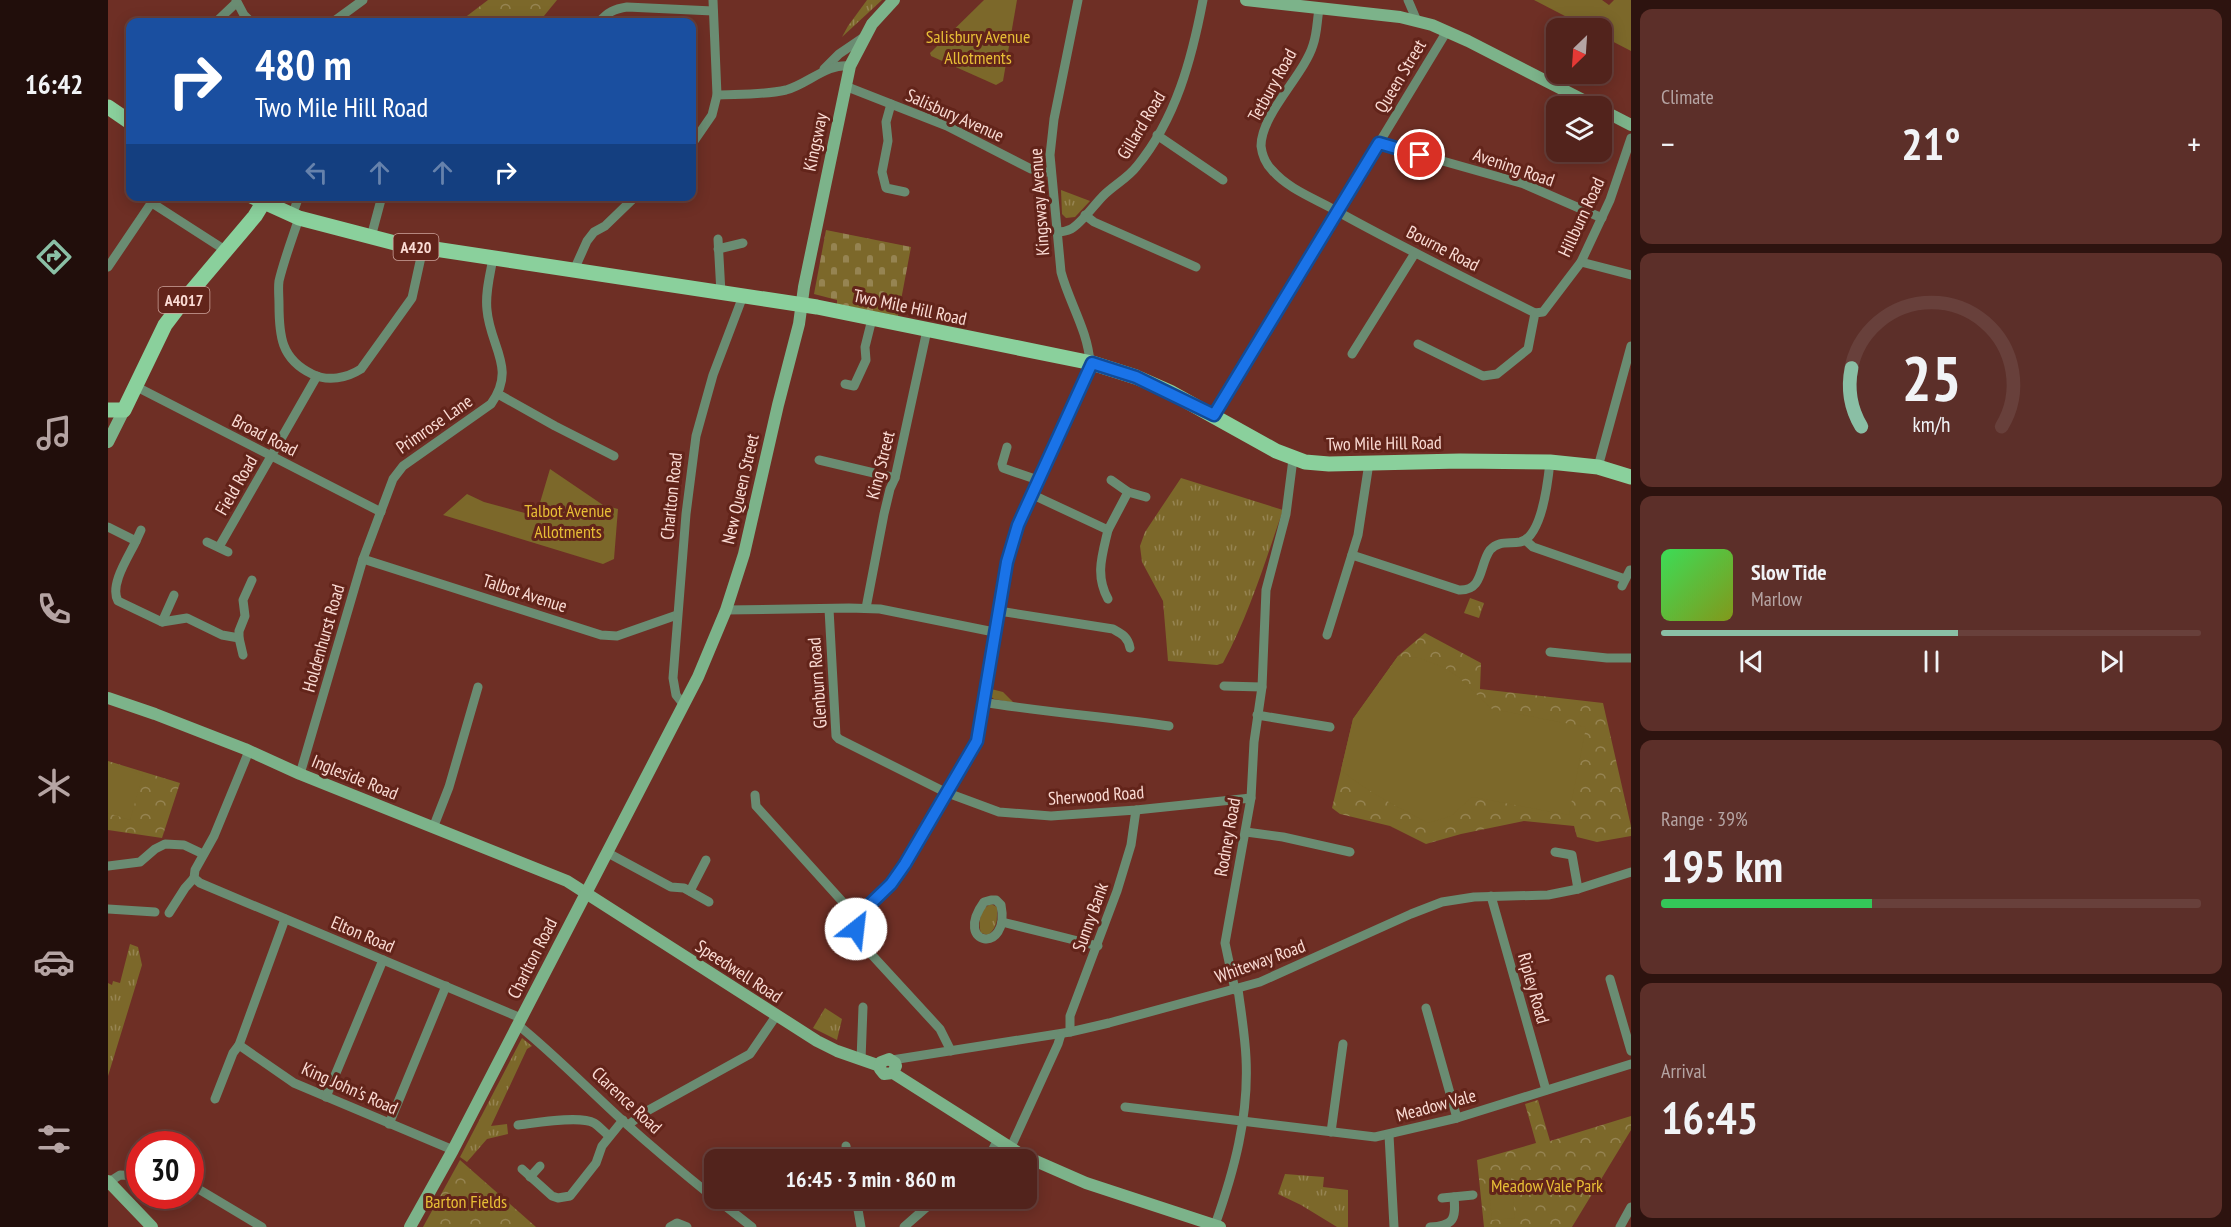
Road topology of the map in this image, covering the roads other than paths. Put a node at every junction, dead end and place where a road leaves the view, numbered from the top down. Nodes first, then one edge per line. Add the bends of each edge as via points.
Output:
1 (363, 0) edge
2 (713, 0) edge
3 (894, 0) edge
4 (1078, 0) edge
5 (1203, 0) edge
6 (1246, 0) edge
7 (1408, 0) edge
8 (236, 2) edge
9 (1319, 9) junction
10 (713, 11) junction
11 (220, 18) edge
12 (248, 18) edge
13 (338, 18) edge
14 (602, 18) edge
15 (1417, 21) junction
16 (1446, 31) junction
17 (864, 37) junction
18 (850, 66) junction
19 (818, 75) junction
20 (845, 86) junction
21 (717, 95) junction
22 (1575, 96) edge
23 (891, 104) junction
24 (109, 109) edge
25 (1612, 115) edge
26 (126, 120) edge
27 (1631, 125) edge
28 (1157, 135) junction
29 (696, 138) edge
30 (1631, 138) edge
31 (1379, 143) junction
32 (1051, 172) junction
33 (1223, 180) dead end
34 (905, 192) dead end
35 (153, 201) edge
36 (155, 201) edge
37 (257, 201) edge
38 (259, 201) edge
39 (298, 201) edge
40 (381, 201) edge
41 (631, 201) edge
42 (1337, 211) junction
43 (1086, 215) junction
44 (295, 217) junction
45 (1602, 218) junction
46 (1057, 232) junction
47 (371, 237) junction
48 (743, 243) dead end
49 (423, 248) junction
50 (225, 250) junction
51 (1415, 253) junction
52 (493, 258) junction
53 (1581, 262) junction
54 (108, 267) edge
55 (1196, 267) dead end
56 (574, 270) junction
57 (1631, 275) edge
58 (721, 293) junction
59 (743, 296) junction
60 (802, 305) junction
61 (1535, 313) junction
62 (872, 319) junction
63 (927, 330) junction
64 (1418, 344) dead end
65 (1631, 346) edge
66 (1352, 354) dead end
67 (1091, 363) junction
68 (1627, 374) edge
69 (317, 376) junction
70 (845, 384) dead end
71 (135, 386) junction
72 (498, 394) junction
73 (108, 410) edge
74 (124, 410) junction
75 (1214, 415) junction
76 (108, 442) edge
77 (1007, 447) dead end
78 (614, 456) dead end
79 (272, 457) junction
80 (1293, 459) junction
81 (819, 460) dead end
82 (1550, 462) junction
83 (1369, 464) junction
84 (1598, 467) junction
85 (1631, 477) edge
86 (895, 478) junction
87 (1038, 480) junction
88 (1111, 480) dead end
89 (1128, 492) junction
90 (1031, 494) junction
91 (1146, 497) dead end
92 (381, 512) junction
93 (108, 527) edge
94 (141, 530) dead end
95 (1108, 530) junction
96 (1525, 540) junction
97 (136, 541) junction
98 (207, 542) dead end
99 (1352, 555) junction
100 (363, 559) junction
101 (1626, 578) edge
102 (252, 580) dead end
103 (174, 595) dead end
104 (1108, 599) dead end
105 (829, 609) junction
106 (866, 609) junction
107 (726, 610) junction
108 (999, 611) junction
109 (677, 615) junction
110 (162, 622) junction
111 (1071, 622) junction
112 (994, 632) junction
113 (1069, 633) dead end
114 (1327, 635) dead end
115 (239, 638) junction
116 (1130, 648) dead end
117 (1550, 652) dead end
118 (243, 656) dead end
119 (1631, 658) edge
120 (698, 677) joint
121 (1224, 686) dead end
122 (478, 687) dead end
123 (1262, 687) junction
124 (108, 698) edge
125 (982, 702) junction
126 (684, 705) junction
127 (1257, 715) junction
128 (1169, 726) dead end
129 (1330, 727) dead end
130 (249, 751) junction
131 (300, 774) junction
132 (945, 792) junction
133 (755, 795) dead end
134 (1251, 798) junction
135 (1136, 810) junction
136 (433, 828) junction
137 (1246, 832) junction
138 (1350, 852) dead end
139 (1555, 852) dead end
140 (608, 853) junction
141 (203, 854) junction
142 (706, 860) dead end
143 (108, 866) edge
144 (1631, 872) edge
145 (194, 878) junction
146 (1578, 889) junction
147 (690, 891) junction
148 (586, 893) junction
149 (1491, 896) junction
150 (709, 902) dead end
151 (108, 909) edge
152 (154, 912) dead end
153 (169, 913) dead end
154 (285, 919) junction
155 (859, 920) junction
156 (1002, 922) dead end
157 (1098, 946) junction
158 (383, 960) junction
159 (1610, 979) dead end
160 (446, 986) junction
161 (1237, 990) junction
162 (863, 1007) dead end
163 (1426, 1008) dead end
164 (776, 1016) junction
165 (520, 1022) junction
166 (1066, 1033) junction
167 (1343, 1044) dead end
168 (239, 1045) junction
169 (951, 1051) junction
170 (1631, 1051) edge
171 (861, 1060) junction
172 (892, 1060) junction
173 (1631, 1064) edge
174 (879, 1066) junction
175 (893, 1073) junction
176 (1546, 1090) junction
177 (326, 1097) junction
178 (215, 1099) dead end
179 (945, 1107) junction
180 (1125, 1107) dead end
181 (1457, 1118) junction
182 (1244, 1121) junction
183 (626, 1123) junction
184 (389, 1124) junction
185 (518, 1125) dead end
186 (1331, 1132) junction
187 (1389, 1135) junction
188 (609, 1136) junction
189 (995, 1145) junction
190 (846, 1146) dead end
191 (846, 1149) edge
192 (993, 1149) edge
193 (1007, 1149) edge
194 (1011, 1149) edge
195 (1017, 1149) edge
196 (453, 1150) junction
197 (1037, 1161) edge
198 (540, 1166) dead end
199 (522, 1169) dead end
200 (126, 1175) edge
201 (530, 1177) junction
202 (108, 1181) edge
203 (704, 1190) edge
204 (204, 1192) edge
205 (1473, 1195) dead end
206 (1454, 1197) junction
207 (1443, 1198) dead end
208 (1631, 1207) edge
209 (729, 1209) edge
210 (857, 1209) edge
211 (924, 1209) edge
212 (1218, 1226) edge
213 (152, 1227) edge
214 (262, 1227) edge
215 (410, 1227) edge
216 (670, 1227) edge
217 (687, 1227) edge
218 (752, 1227) edge
219 (861, 1227) edge
220 (904, 1227) edge
221 (1394, 1227) edge
222 (1431, 1227) edge
223 (1620, 1227) edge

1 - 13 street
2 - 10 street
3 - 17 street, Kingsway
4 - 32 street, Kingsway Avenue via 1054,119
5 - 28 street, Gillard Road via 1184,78
6 - 9 street
7 - 15 street
8 - 11 street
8 - 12 street
9 - 15 street
9 - 42 street, Tetbury Road via 1313,46 1272,115 1261,146 1272,171
10 - 14 street via 627,7
10 - 21 street
15 - 16 street
16 - 22 street
16 - 31 street, Queen Street
17 - 18 street, Kingsway
17 - 19 street via 838,54
18 - 19 street
18 - 20 street, Kingsway
19 - 21 street via 780,91
20 - 23 street, Salisbury Avenue
20 - 60 street, Kingsway
21 - 29 street via 712,115
23 - 32 street, Salisbury Avenue via 947,126 1031,169
23 - 34 street via 882,172 886,188
24 - 26 main road
25 - 27 street
28 - 33 street
28 - 43 street, Gillard Road via 1136,167
30 - 45 street, Hillburn Road
31 - 42 street, Queen Street
31 - 45 street, Avening Road via 1524,184
32 - 46 street, Kingsway Avenue
35 - 54 street
36 - 50 street
37 - 50 main road, A4017 via 255,216
38 - 44 main road, Two Mile Hill Road / A420
39 - 44 street
40 - 47 street
41 - 56 street via 594,232
42 - 51 street, Bourne Road
42 - 75 street, Queen Street
43 - 46 street, Gillard Road via 1071,229
43 - 55 street
44 - 47 main road, Two Mile Hill Road / A420
44 - 69 street via 279,283 279,332 290,357 300,368
45 - 53 street, Hillburn Road
46 - 67 street, Kingsway Avenue via 1065,288
47 - 49 main road, Two Mile Hill Road / A420
48 - 58 street via 718,244
49 - 52 main road, Two Mile Hill Road / A420
49 - 69 street via 414,294 361,369 350,376
50 - 71 main road, A4017 via 165,326
51 - 61 street, Bourne Road
51 - 66 street
52 - 56 main road, Two Mile Hill Road / A420
52 - 72 street, Primrose Lane via 486,309 502,360
53 - 57 street
53 - 61 street, Hillburn Road via 1543,312
56 - 58 main road, Two Mile Hill Road / A420
58 - 59 main road, Two Mile Hill Road / A420
59 - 60 main road, Two Mile Hill Road / A420
59 - 109 street, Charlton Road via 713,375 696,436
60 - 62 main road, Two Mile Hill Road / A420
60 - 107 street, New Queen Street via 747,543
61 - 64 street via 1528,349 1497,374 1483,376
62 - 63 main road, Two Mile Hill Road / A420
62 - 70 street via 865,346 867,360 854,386
63 - 67 main road, Two Mile Hill Road / A420
63 - 86 street, King Street
65 - 68 street
67 - 75 main road, Two Mile Hill Road / A420 via 1136,377
67 - 87 street
68 - 84 street
69 - 79 street, Field Road
71 - 74 main road, A4017
71 - 79 street, Broad Road
72 - 78 street
72 - 92 street, Primrose Lane via 491,404 397,471
73 - 74 main road
74 - 76 street
75 - 80 main road, Two Mile Hill Road / A420
77 - 87 street via 1003,468
79 - 92 street, Broad Road
79 - 98 street, Field Road via 223,550
80 - 83 main road, Two Mile Hill Road / A420
80 - 123 street, Rodney Road via 1286,514 1266,590
81 - 86 street
82 - 83 main road, Two Mile Hill Road / A420
82 - 84 main road, A420
82 - 96 street via 1540,515
83 - 99 street
84 - 85 main road, A420
86 - 106 street, King Street
87 - 90 street
88 - 89 street
89 - 91 street
89 - 95 street
90 - 95 street
90 - 108 street via 1007,562
92 - 100 street, Holdenhurst Road
93 - 97 street
94 - 97 street
95 - 104 street via 1100,574
96 - 99 street via 1495,546 1478,581 1464,590
96 - 101 street via 1533,547
97 - 110 street via 115,586 115,595 121,602
99 - 114 street
100 - 109 street, Talbot Avenue via 601,635 617,636
100 - 131 street, Holdenhurst Road
102 - 115 street via 243,600 245,616
103 - 110 street
105 - 106 street
105 - 107 street
105 - 132 street, Glenburn Road via 837,736
106 - 112 street
107 - 120 street, New Queen Street
108 - 111 street
108 - 112 street
109 - 126 street, Charlton Road via 673,678 676,695
110 - 115 street via 187,618
111 - 113 street
111 - 116 street via 1113,629 1123,634
112 - 125 street
115 - 118 street
117 - 119 street
120 - 126 street, Charlton Road
121 - 123 street
122 - 136 street
123 - 127 street, Rodney Road
124 - 130 street, Ingleside Road
125 - 128 street via 1127,725
125 - 132 street via 977,741
126 - 140 street, Charlton Road
127 - 129 street
127 - 134 street, Rodney Road
130 - 131 street, Ingleside Road
130 - 141 street
131 - 136 street, Ingleside Road
132 - 135 street, Sherwood Road via 999,812 1025,815
132 - 155 street via 905,864
133 - 155 street via 756,806
134 - 135 street, Sherwood Road
134 - 137 street, Rodney Road
135 - 157 street, Sunny Bank via 1131,845
136 - 148 street, Ingleside Road via 567,881
137 - 138 street
137 - 161 street, Rodney Road via 1225,943
139 - 146 street via 1572,855
140 - 147 street via 672,887
140 - 148 street, Charlton Road
141 - 143 street via 184,845 165,844 140,862
141 - 145 street
142 - 147 street
144 - 146 street, Whiteway Road
145 - 153 street
145 - 154 street, Elton Road
146 - 149 street, Whiteway Road via 1548,895
147 - 150 street
148 - 164 street, Speedwell Road
148 - 165 street, Charlton Road
149 - 161 street, Whiteway Road via 1457,899 1425,908
149 - 176 street, Ripley Road
151 - 152 street
154 - 158 street, Elton Road
154 - 168 street
155 - 169 street via 856,929 860,942 940,1029
156 - 157 street
157 - 166 street, Sunny Bank
158 - 160 street, Elton Road
158 - 177 street
159 - 170 street
160 - 165 street, Elton Road
160 - 184 street
161 - 166 street, Whiteway Road
161 - 182 street, Rodney Road via 1246,1059
162 - 171 street
163 - 181 street
164 - 171 street, Speedwell Road via 817,1041
164 - 183 street via 750,1054
165 - 183 street, Clarence Road
165 - 196 street, Charlton Road
166 - 169 street, Whiteway Road
166 - 195 street, Sunny Bank via 1058,1044
167 - 186 street
168 - 177 street, King John's Road via 294,1083
168 - 178 street
169 - 172 street, Whiteway Road
171 - 174 street, Speedwell Road
172 - 174 street via 884,1059
172 - 175 street via 896,1066
173 - 176 street, Meadow Vale
174 - 175 street, Speedwell Road via 884,1074
175 - 179 street, Speedwell Road
176 - 181 street, Meadow Vale
177 - 184 street, King John's Road
179 - 189 street, Speedwell Road
179 - 194 street, Speedwell Road
180 - 182 street, Meadow Vale
181 - 187 street, Meadow Vale
182 - 186 street, Meadow Vale
182 - 212 street, Rodney Road
183 - 188 street
183 - 203 street, Clarence Road
184 - 196 street, King John's Road
185 - 188 street via 586,1120
186 - 187 street, Meadow Vale
187 - 221 street
188 - 201 street via 596,1163 570,1196 552,1196
189 - 192 street
189 - 193 street, Speedwell Road
190 - 191 street
196 - 215 street, Charlton Road
197 - 212 street, Speedwell Road via 1086,1183
198 - 201 street
199 - 201 street
200 - 202 street
202 - 213 street
204 - 214 street
205 - 206 street
206 - 207 street
206 - 222 street via 1456,1213 1452,1221
208 - 223 street
209 - 218 street, Clarence Road
210 - 219 street
211 - 220 street
216 - 217 street via 676,1223

